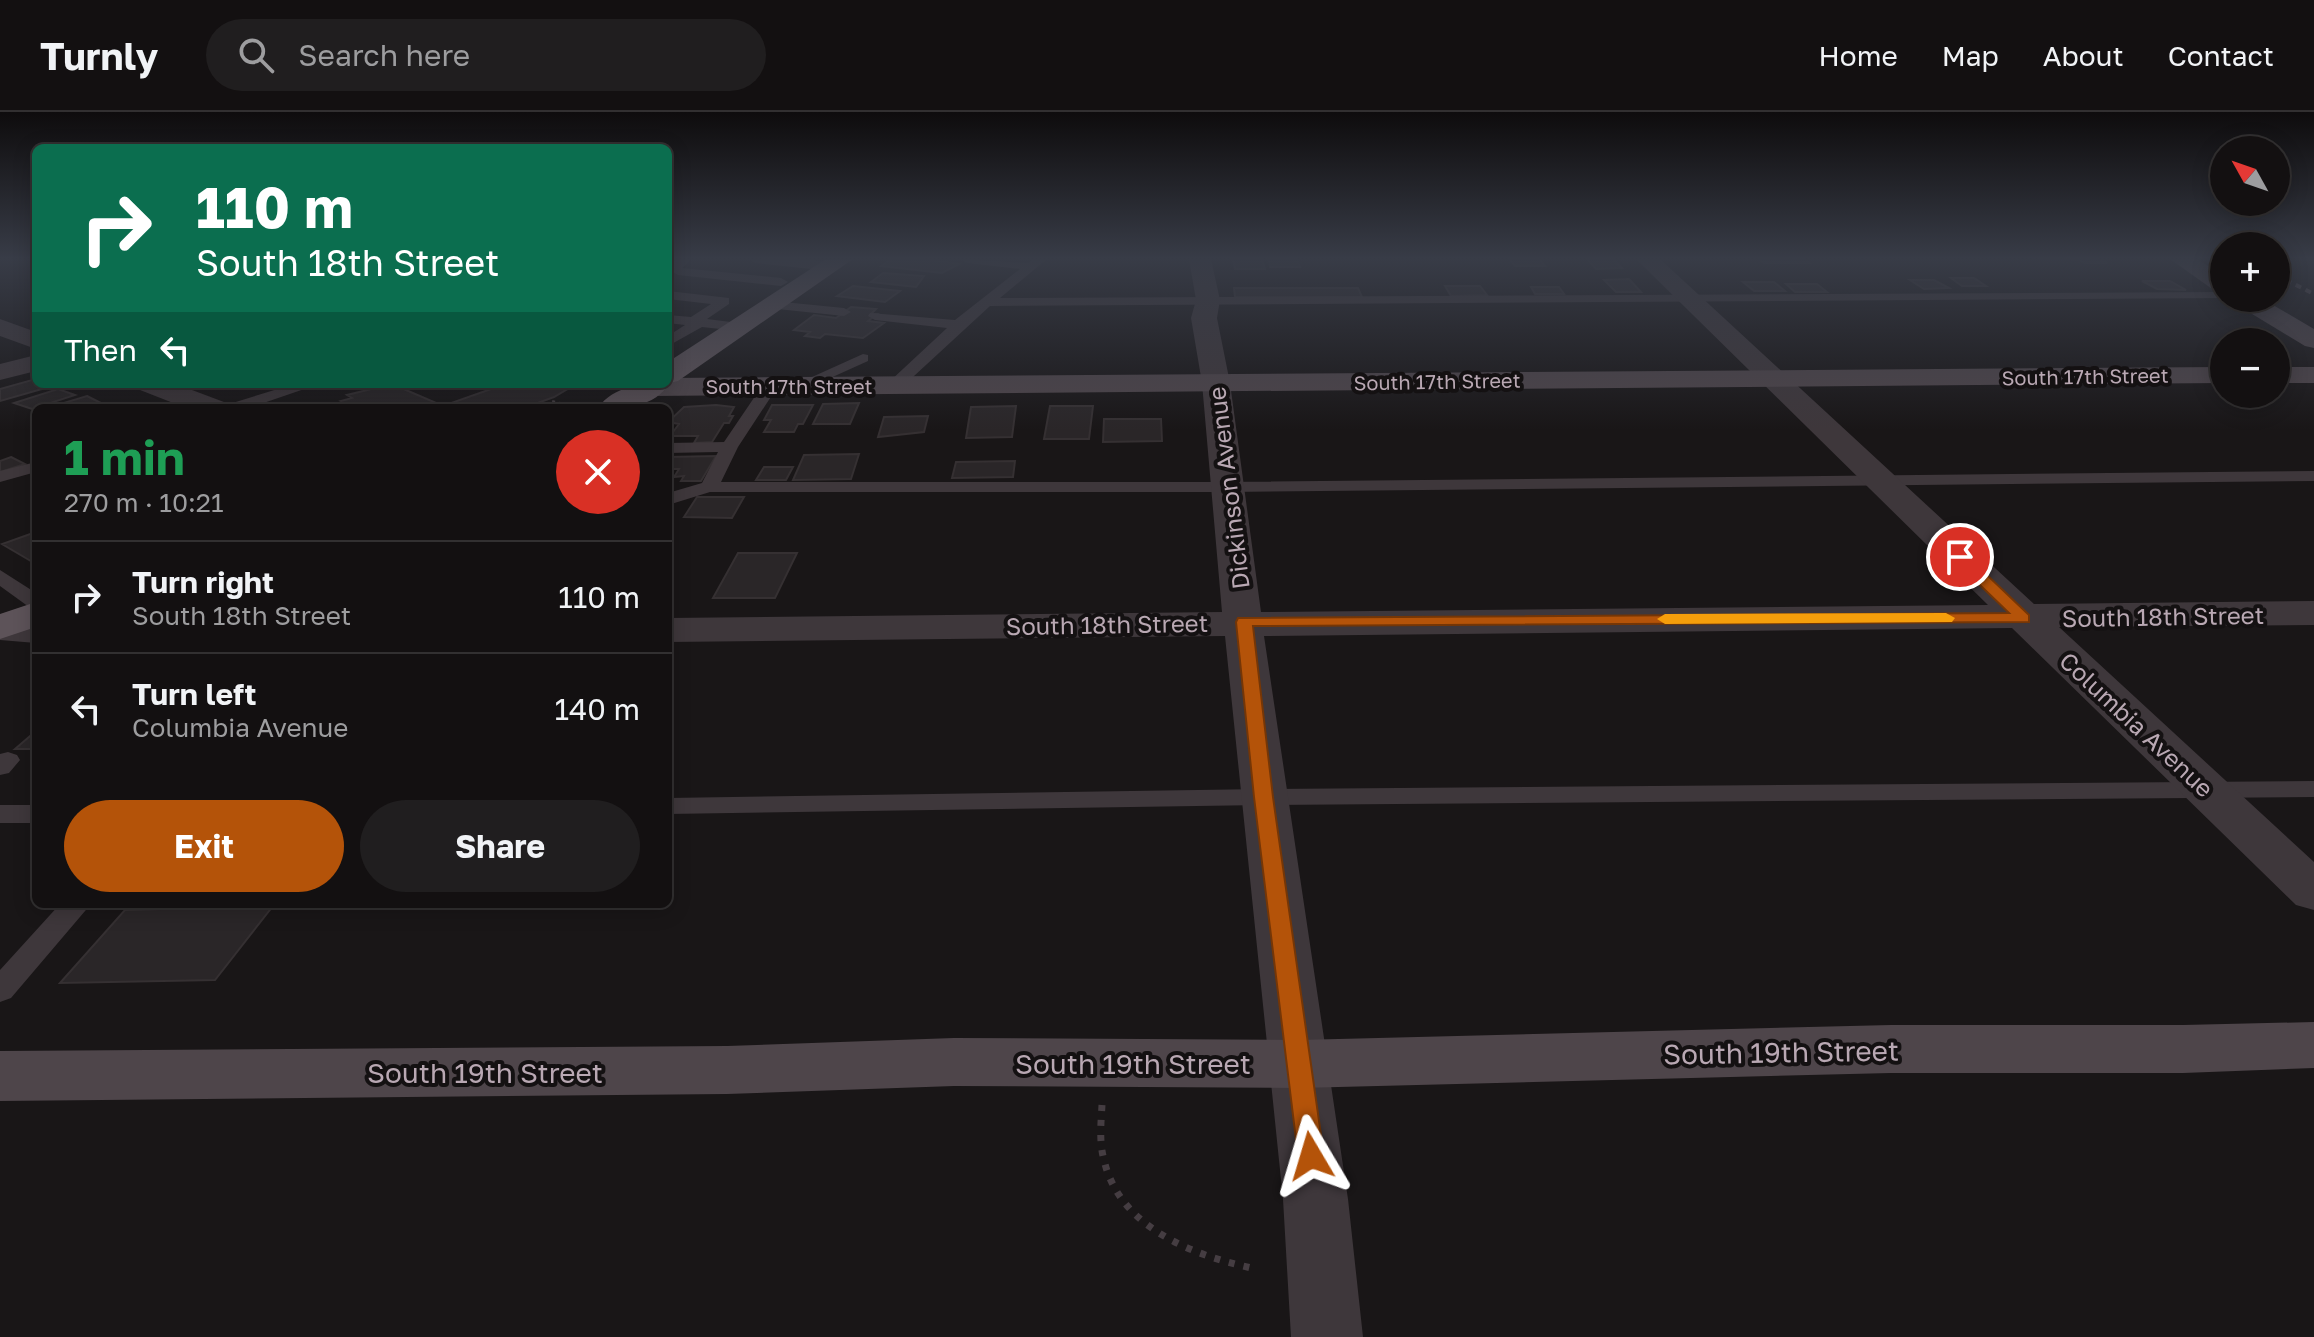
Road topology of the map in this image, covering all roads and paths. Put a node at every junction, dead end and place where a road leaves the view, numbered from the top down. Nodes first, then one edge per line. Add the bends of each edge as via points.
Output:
1 (704, 316) edge
2 (751, 316) edge
3 (877, 316) edge
4 (969, 316) edge
5 (1204, 316) edge
6 (1706, 316) edge
7 (2274, 316) edge
8 (672, 319) edge
9 (696, 322) junction
10 (958, 325) junction
11 (0, 327) edge
12 (739, 327) junction
13 (32, 339) edge
14 (672, 339) edge
15 (2314, 340) edge
16 (32, 364) edge
17 (672, 370) edge
18 (0, 372) edge
19 (672, 375) edge
20 (2210, 375) edge
21 (2290, 375) edge
22 (2314, 375) edge
23 (1775, 379) junction
24 (1216, 383) junction
25 (895, 385) junction
26 (770, 386) junction
27 (160, 388) edge
28 (298, 388) edge
29 (644, 388) edge
30 (552, 402) dead end
31 (202, 404) edge
32 (245, 404) edge
33 (561, 404) edge
34 (619, 404) edge
35 (729, 447) junction
36 (672, 448) edge
37 (32, 468) edge
38 (2314, 476) edge
39 (0, 477) edge
40 (1878, 479) junction
41 (709, 487) junction
42 (1226, 487) junction
43 (672, 498) edge
44 (0, 576) edge
45 (32, 600) edge
46 (2314, 613) edge
47 (32, 615) edge
48 (2023, 618) junction
49 (1244, 622) junction
50 (0, 627) edge
51 (672, 630) edge
52 (32, 631) edge
53 (2314, 789) edge
54 (2207, 790) junction
55 (1263, 797) junction
56 (672, 806) edge
57 (0, 814) edge
58 (32, 814) edge
59 (2314, 892) edge
60 (73, 908) edge
61 (0, 990) edge
62 (2314, 1045) edge
63 (1299, 1064) junction
64 (0, 1076) edge
65 (1102, 1096) dead end
66 (1256, 1269) dead end
67 (1327, 1337) edge

1 - 9 lane
2 - 12 main road
3 - 10 lane
4 - 10 lane
5 - 24 street, Dickinson Avenue
6 - 23 street, Columbia Avenue
7 - 15 street
8 - 9 lane
9 - 12 lane
9 - 14 lane
10 - 25 lane
11 - 13 street
12 - 17 main road
16 - 18 street
19 - 26 street, South 17th Street
20 - 23 street, South 17th Street
21 - 22 street
23 - 24 street, South 17th Street
23 - 40 street, Columbia Avenue
24 - 25 street, South 17th Street
24 - 42 street, Dickinson Avenue
25 - 26 street, South 17th Street
26 - 35 lane
27 - 31 street
28 - 32 lane
29 - 34 main road
30 - 33 path
35 - 36 lane
35 - 41 lane
37 - 39 lane
38 - 40 lane
40 - 42 lane
40 - 48 street, Columbia Avenue
41 - 42 lane
41 - 43 lane
42 - 49 street, Dickinson Avenue
44 - 45 lane
46 - 48 street, South 18th Street
47 - 50 main road
48 - 49 street, South 18th Street
48 - 54 street, Columbia Avenue
49 - 51 street, South 18th Street
49 - 55 street, Dickinson Avenue
50 - 52 street
53 - 54 lane
54 - 55 lane
54 - 59 street, Columbia Avenue
55 - 56 lane
55 - 63 street, Dickinson Avenue
57 - 58 lane
60 - 61 lane
62 - 63 street, South 19th Street
63 - 64 street, South 19th Street via 954,1062 727,1070
63 - 67 street, Dickinson Avenue
65 - 66 path via 1104,1163 1124,1202 1177,1245

